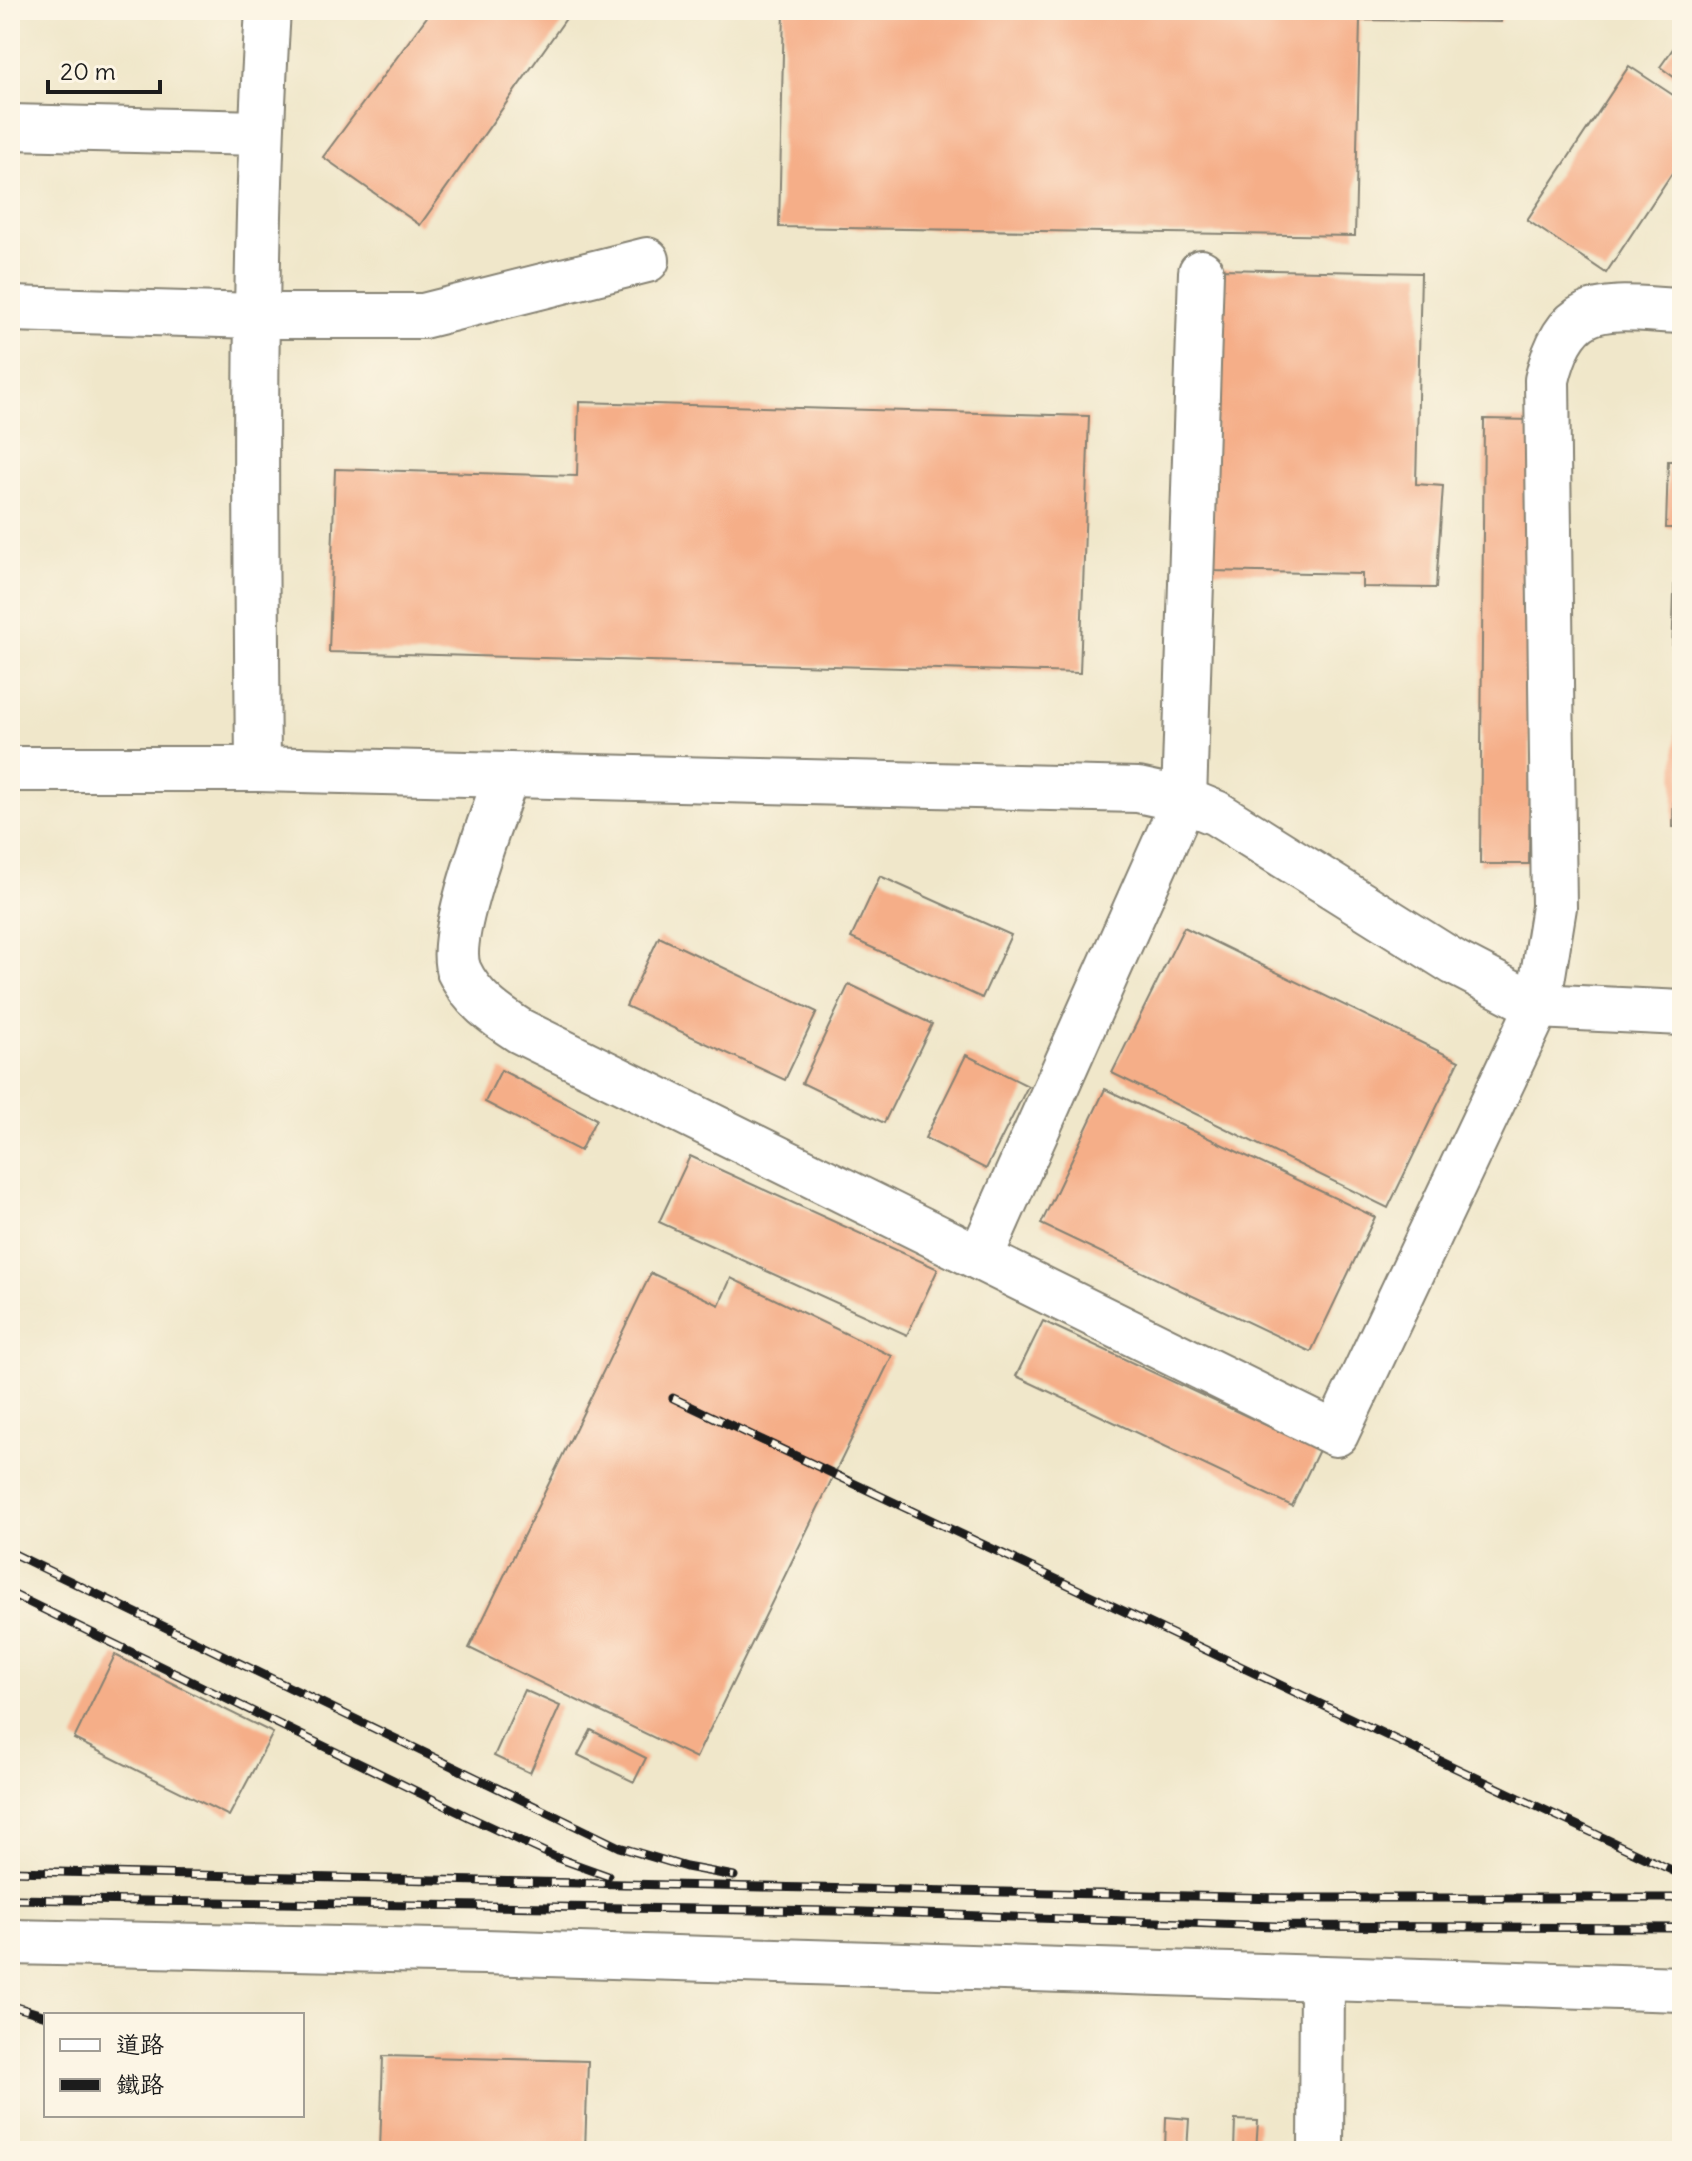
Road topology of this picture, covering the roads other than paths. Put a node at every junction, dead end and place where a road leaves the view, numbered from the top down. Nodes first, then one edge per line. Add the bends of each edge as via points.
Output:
1 (268, 10) edge
2 (10, 127) edge
3 (260, 133) junction
4 (647, 260) dead end
5 (1201, 272) dead end
6 (10, 309) edge
7 (1682, 311) edge
8 (257, 316) junction
9 (10, 769) edge
10 (258, 769) junction
11 (507, 775) junction
12 (1184, 800) junction
13 (1538, 1006) junction
14 (1682, 1013) edge
15 (980, 1258) junction
16 (10, 1942) edge
17 (1322, 1978) junction
18 (1682, 1989) edge
19 (1321, 2151) edge

1 - 3 lane
2 - 3 lane
3 - 8 lane
4 - 8 lane via 423,316
5 - 12 lane
6 - 8 lane
7 - 13 lane via 1612,308 1586,313 1565,330 1547,380 1554,907
8 - 10 lane
9 - 10 lane
10 - 11 lane
11 - 12 lane via 1138,790
11 - 15 lane via 457,938 458,968 472,994 520,1031
12 - 13 lane via 1216,813 1455,963
12 - 15 lane
13 - 14 lane
13 - 15 lane via 1336,1434
16 - 17 lane
17 - 18 lane
17 - 19 lane

